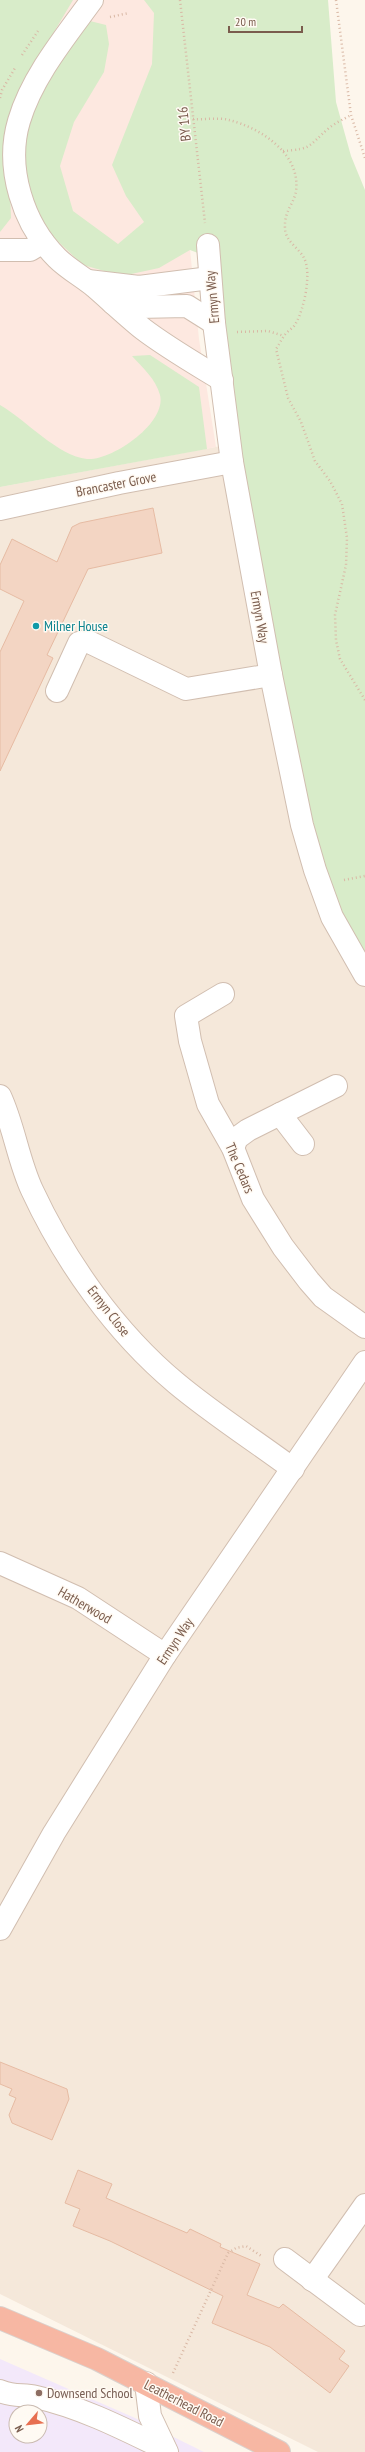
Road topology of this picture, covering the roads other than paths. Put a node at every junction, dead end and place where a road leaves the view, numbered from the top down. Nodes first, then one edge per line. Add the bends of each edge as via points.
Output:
1 (92, 0) edge
2 (43, 242) junction
3 (208, 245) road end
4 (0, 250) edge
5 (210, 278) junction
6 (88, 281) junction
7 (113, 303) junction
8 (215, 329) junction
9 (222, 380) junction
10 (232, 462) junction
11 (0, 509) edge
12 (271, 675) junction
13 (57, 691) dead end
14 (365, 975) edge
15 (223, 994) dead end
16 (336, 1086) dead end
17 (0, 1096) edge
18 (280, 1114) junction
19 (303, 1144) dead end
20 (233, 1148) junction
21 (365, 1327) edge
22 (365, 1362) edge
23 (293, 1469) junction
24 (0, 1563) edge
25 (165, 1655) junction
26 (0, 1929) edge
27 (365, 2205) edge
28 (285, 2259) road end
29 (312, 2280) junction
30 (360, 2315) dead end
31 (0, 2318) edge
32 (146, 2383) junction
33 (0, 2391) edge
34 (166, 2450) edge
35 (279, 2452) edge

1 - 2 street via 32,87 18,122 14,151 16,181 22,203
2 - 4 street via 30,250
2 - 6 street via 58,259
3 - 5 street, Ermyn Way
5 - 6 street via 139,287
5 - 8 street, Ermyn Way
6 - 7 street
7 - 8 street via 138,307 187,306
7 - 9 street via 143,329
8 - 9 street, Ermyn Way
9 - 10 street, Ermyn Way
10 - 11 street, Brancaster Grove
10 - 12 street, Ermyn Way
12 - 13 street via 186,689 87,641 79,643
12 - 14 street, Ermyn Way via 302,825 315,870 332,917
15 - 20 street, The Cedars via 186,1016 190,1041 208,1104
16 - 18 street
17 - 23 street, Ermyn Close via 32,1190 67,1253 94,1294 144,1354 176,1383
18 - 19 street
18 - 20 street via 248,1130 237,1138
20 - 21 street, The Cedars via 253,1198 283,1247 323,1297
22 - 23 street, Ermyn Way
23 - 25 street, Ermyn Way
24 - 25 street, Hatherwood via 78,1598
25 - 26 street, Ermyn Way via 54,1833
27 - 29 street
28 - 29 street
29 - 30 street
31 - 32 highway, Leatherhead Road
32 - 34 street via 150,2416
32 - 35 highway, Leatherhead Road
33 - 34 street via 11,2396 35,2396 106,2420

